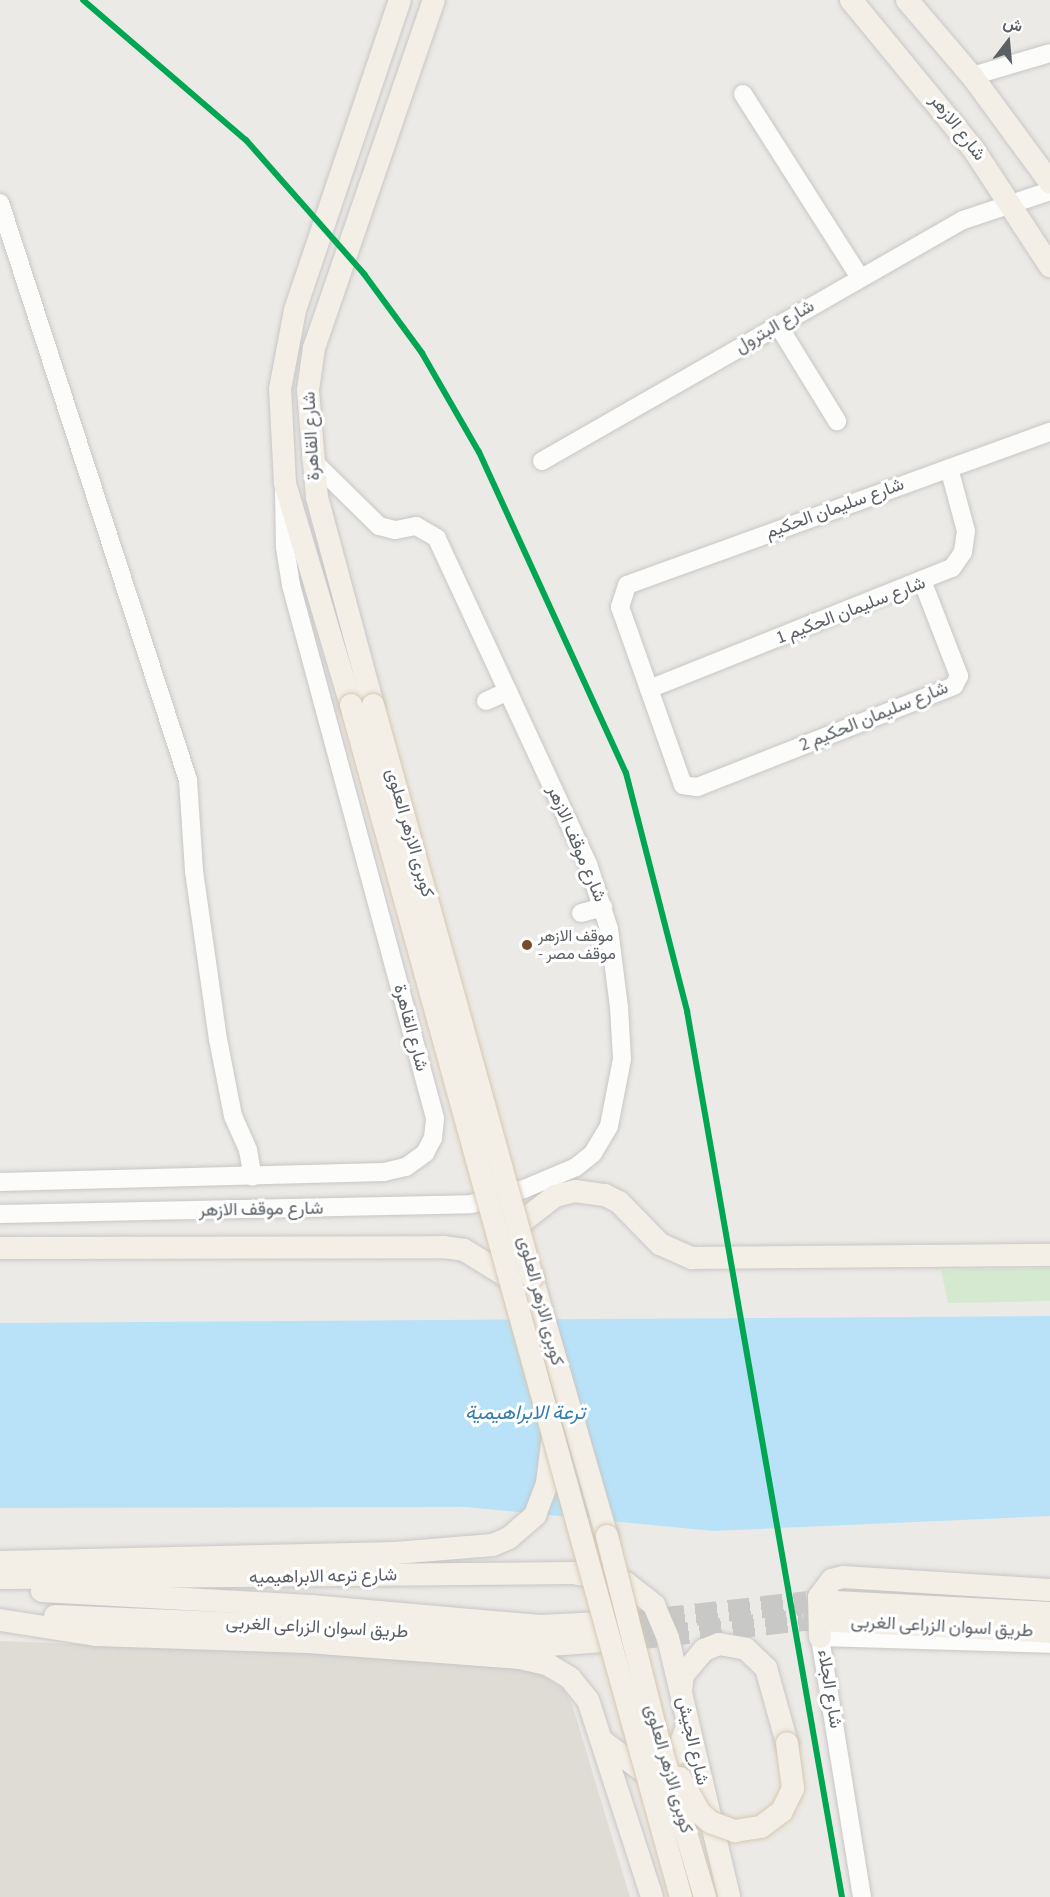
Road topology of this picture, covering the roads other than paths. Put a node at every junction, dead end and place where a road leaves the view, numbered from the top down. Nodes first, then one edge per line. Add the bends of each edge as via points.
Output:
1 (400, 0) edge
2 (434, 0) edge
3 (851, 0) edge
4 (907, 0) edge
5 (1050, 53) edge
6 (972, 76) junction
7 (743, 94) dead end
8 (1050, 182) edge
9 (1050, 191) edge
10 (1011, 201) junction
11 (0, 203) edge
12 (1050, 266) edge
13 (860, 278) junction
14 (778, 325) junction
15 (837, 421) dead end
16 (1050, 432) edge
17 (311, 459) junction
18 (542, 461) dead end
19 (949, 468) junction
20 (285, 483) junction
21 (923, 583) junction
22 (649, 689) junction
23 (508, 691) junction
24 (486, 701) dead end
25 (351, 705) joint
26 (373, 705) joint
27 (603, 907) junction
28 (581, 913) dead end
29 (253, 1177) junction
30 (0, 1182) edge
31 (0, 1214) edge
32 (519, 1224) junction
33 (0, 1248) edge
34 (1050, 1255) edge
35 (511, 1279) junction
36 (553, 1435) junction
37 (0, 1562) edge
38 (0, 1578) edge
39 (0, 1585) edge
40 (1050, 1590) edge
41 (642, 1593) joint
42 (1050, 1612) edge
43 (0, 1614) edge
44 (0, 1620) edge
45 (830, 1620) junction
46 (1050, 1632) edge
47 (1050, 1644) edge
48 (681, 1691) junction
49 (688, 1724) junction
50 (657, 1735) junction
51 (602, 1741) junction
52 (652, 1897) edge
53 (681, 1897) edge
54 (705, 1897) edge
55 (729, 1897) edge
56 (862, 1897) edge

1 - 20 main road, شارع القاهرة via 327,209 287,341 280,388
2 - 17 main road, شارع القاهرة via 314,348 308,390
3 - 10 main road, شارع الازهر via 936,101
4 - 6 main road
5 - 6 street
6 - 8 main road
7 - 13 street
9 - 10 street, شارع البترول
10 - 12 main road, شارع الازهر
10 - 13 street, شارع البترول via 963,220
11 - 29 street via 188,780 196,891 218,1039 233,1116 248,1150
13 - 14 street, شارع البترول
14 - 15 street
14 - 18 street, شارع البترول
16 - 19 street, شارع سليمان الحكيم
17 - 23 street, شارع موقف الازهر via 379,526 395,530 416,526 437,538
17 - 26 main road, شارع القاهرة via 317,498
19 - 21 street, شارع سليمان الحكيم 1 via 965,521 965,542 952,568
19 - 22 street, شارع سليمان الحكيم via 632,581 623,591 620,607
20 - 25 main road, شارع القاهرة
20 - 29 street, شارع القاهرة via 285,547 291,585 435,1118 433,1138 425,1153 406,1167 384,1172
21 - 22 street, شارع سليمان الحكيم 1
21 - 22 street, شارع سليمان الحكيم 2 via 959,676 954,686 691,789 683,784
23 - 24 street
23 - 27 street, شارع موقف الازهر via 588,864
25 - 35 main road, كوبرى الازهر العلوى, bridge
26 - 32 main road, كوبرى الازهر العلوى, bridge
27 - 28 street
27 - 31 street, شارع موقف الازهر via 614,957 622,1059 609,1126 593,1153 576,1167 501,1196 437,1207
29 - 30 street, شارع القاهرة
32 - 34 main road via 549,1199 575,1191 605,1195 619,1202 660,1244 692,1258
32 - 50 main road, كوبرى الازهر العلوى, bridge via 607,1536
33 - 35 main road via 443,1247 474,1255
35 - 36 main road, كوبرى الازهر العلوى, bridge
36 - 37 main road via 543,1500 523,1528 493,1545 395,1553
36 - 53 main road, كوبرى الازهر العلوى, bridge
38 - 41 main road, شارع ترعه الابراهيميه via 573,1573 610,1577
39 - 43 main road, طريق اسوان الزراعى الغربى via 86,1596 311,1606 632,1630 550,1645 363,1629
40 - 45 main road via 843,1577 832,1580 819,1597
41 - 48 main road, شارع الجيش via 662,1620
42 - 45 main road, طريق اسوان الزراعى الغربى
44 - 51 main road via 114,1636 308,1642 520,1658 547,1664 570,1678 588,1700
45 - 46 main road, طريق اسوان الزراعى الغربى
45 - 47 street, شارع الجلاء
45 - 56 street, شارع الجلاء
48 - 49 main road, شارع الجيش
48 - 50 main road, bridge via 683,1675 704,1650 719,1644 746,1649 766,1668 794,1775 789,1800 761,1827 735,1831 710,1822 700,1813
49 - 51 main road via 678,1751 668,1763 654,1769 639,1768
49 - 55 main road, شارع الجيش
50 - 54 main road, كوبرى الازهر العلوى, bridge
51 - 52 main road

